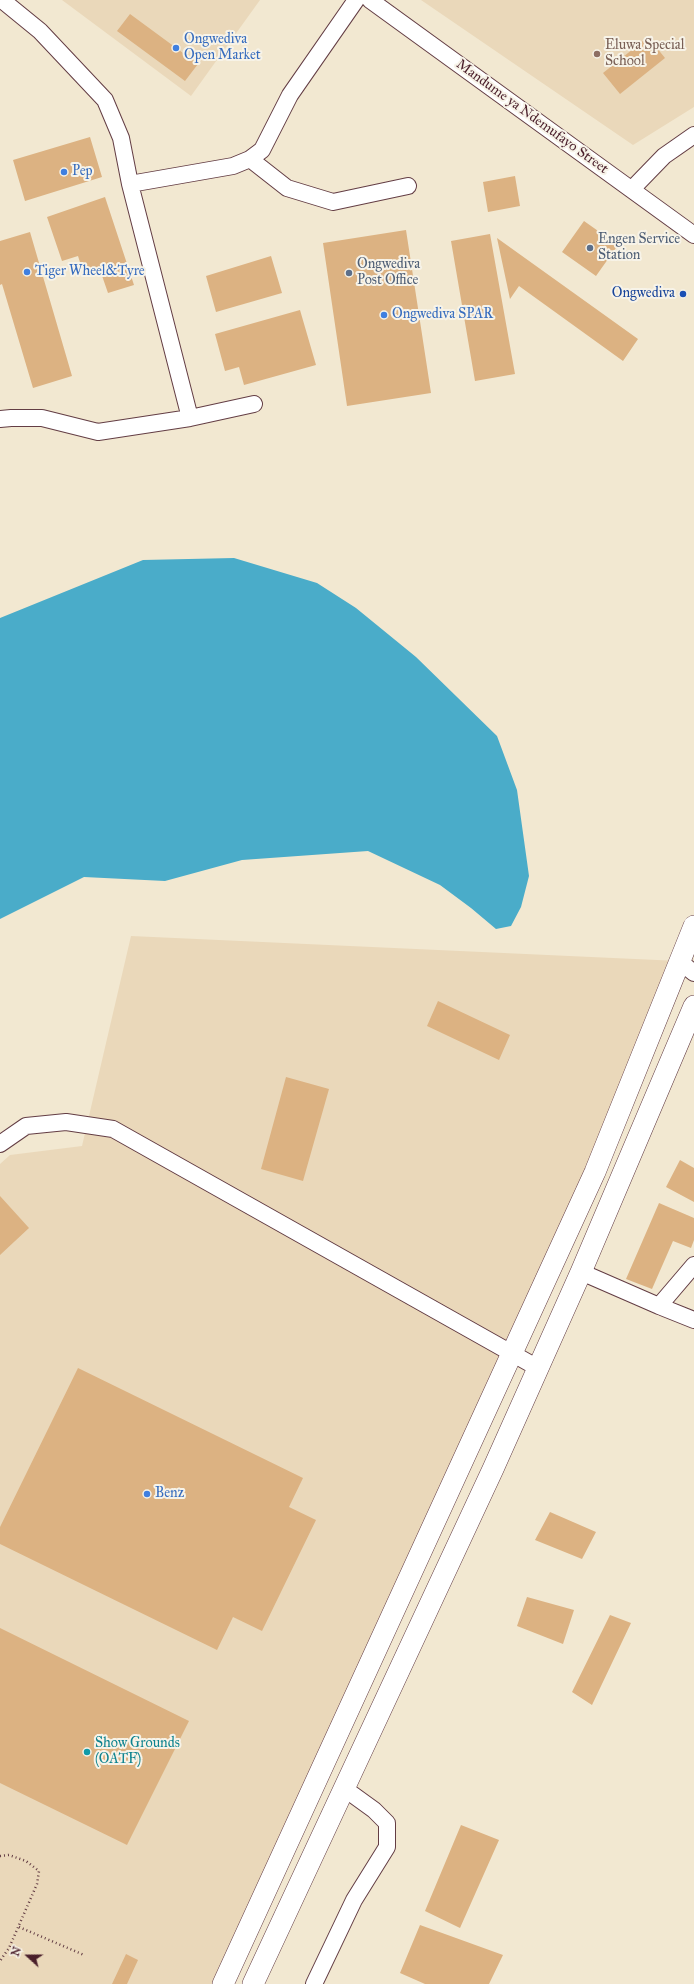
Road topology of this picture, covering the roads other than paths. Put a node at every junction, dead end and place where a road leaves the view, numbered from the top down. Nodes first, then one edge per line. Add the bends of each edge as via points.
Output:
1 (2, 0) edge
2 (356, 0) edge
3 (370, 0) edge
4 (694, 135) edge
5 (250, 159) junction
6 (130, 184) junction
7 (408, 186) dead end
8 (632, 189) junction
9 (694, 235) edge
10 (254, 404) dead end
11 (190, 418) junction
12 (0, 419) edge
13 (694, 926) edge
14 (686, 967) edge
15 (694, 1006) edge
16 (0, 1144) edge
17 (694, 1265) edge
18 (581, 1272) junction
19 (659, 1306) junction
20 (694, 1320) edge
21 (512, 1353) junction
22 (538, 1368) junction
23 (328, 1755) junction
24 (354, 1769) junction
25 (345, 1789) junction
26 (223, 1984) edge
27 (253, 1984) edge
28 (314, 1984) edge

1 - 6 street via 40,31 105,100 121,138
2 - 5 street via 290,95 262,150
3 - 8 street, Mandume ya Ndemufayo Street
4 - 8 street via 664,156
5 - 6 street via 233,166
5 - 7 street via 287,188 333,202
6 - 11 street
8 - 9 street, Mandume ya Ndemufayo Street
10 - 11 street
11 - 12 street via 98,432 42,418
13 - 14 main road
14 - 21 main road
15 - 18 main road
16 - 21 street via 26,1126 66,1122 113,1129
17 - 19 street
18 - 19 street
18 - 22 main road
19 - 20 street
21 - 22 street
21 - 23 main road
22 - 24 main road
23 - 24 main road
23 - 26 main road
24 - 25 main road
25 - 27 main road
25 - 28 street via 387,1823 387,1847 354,1900

